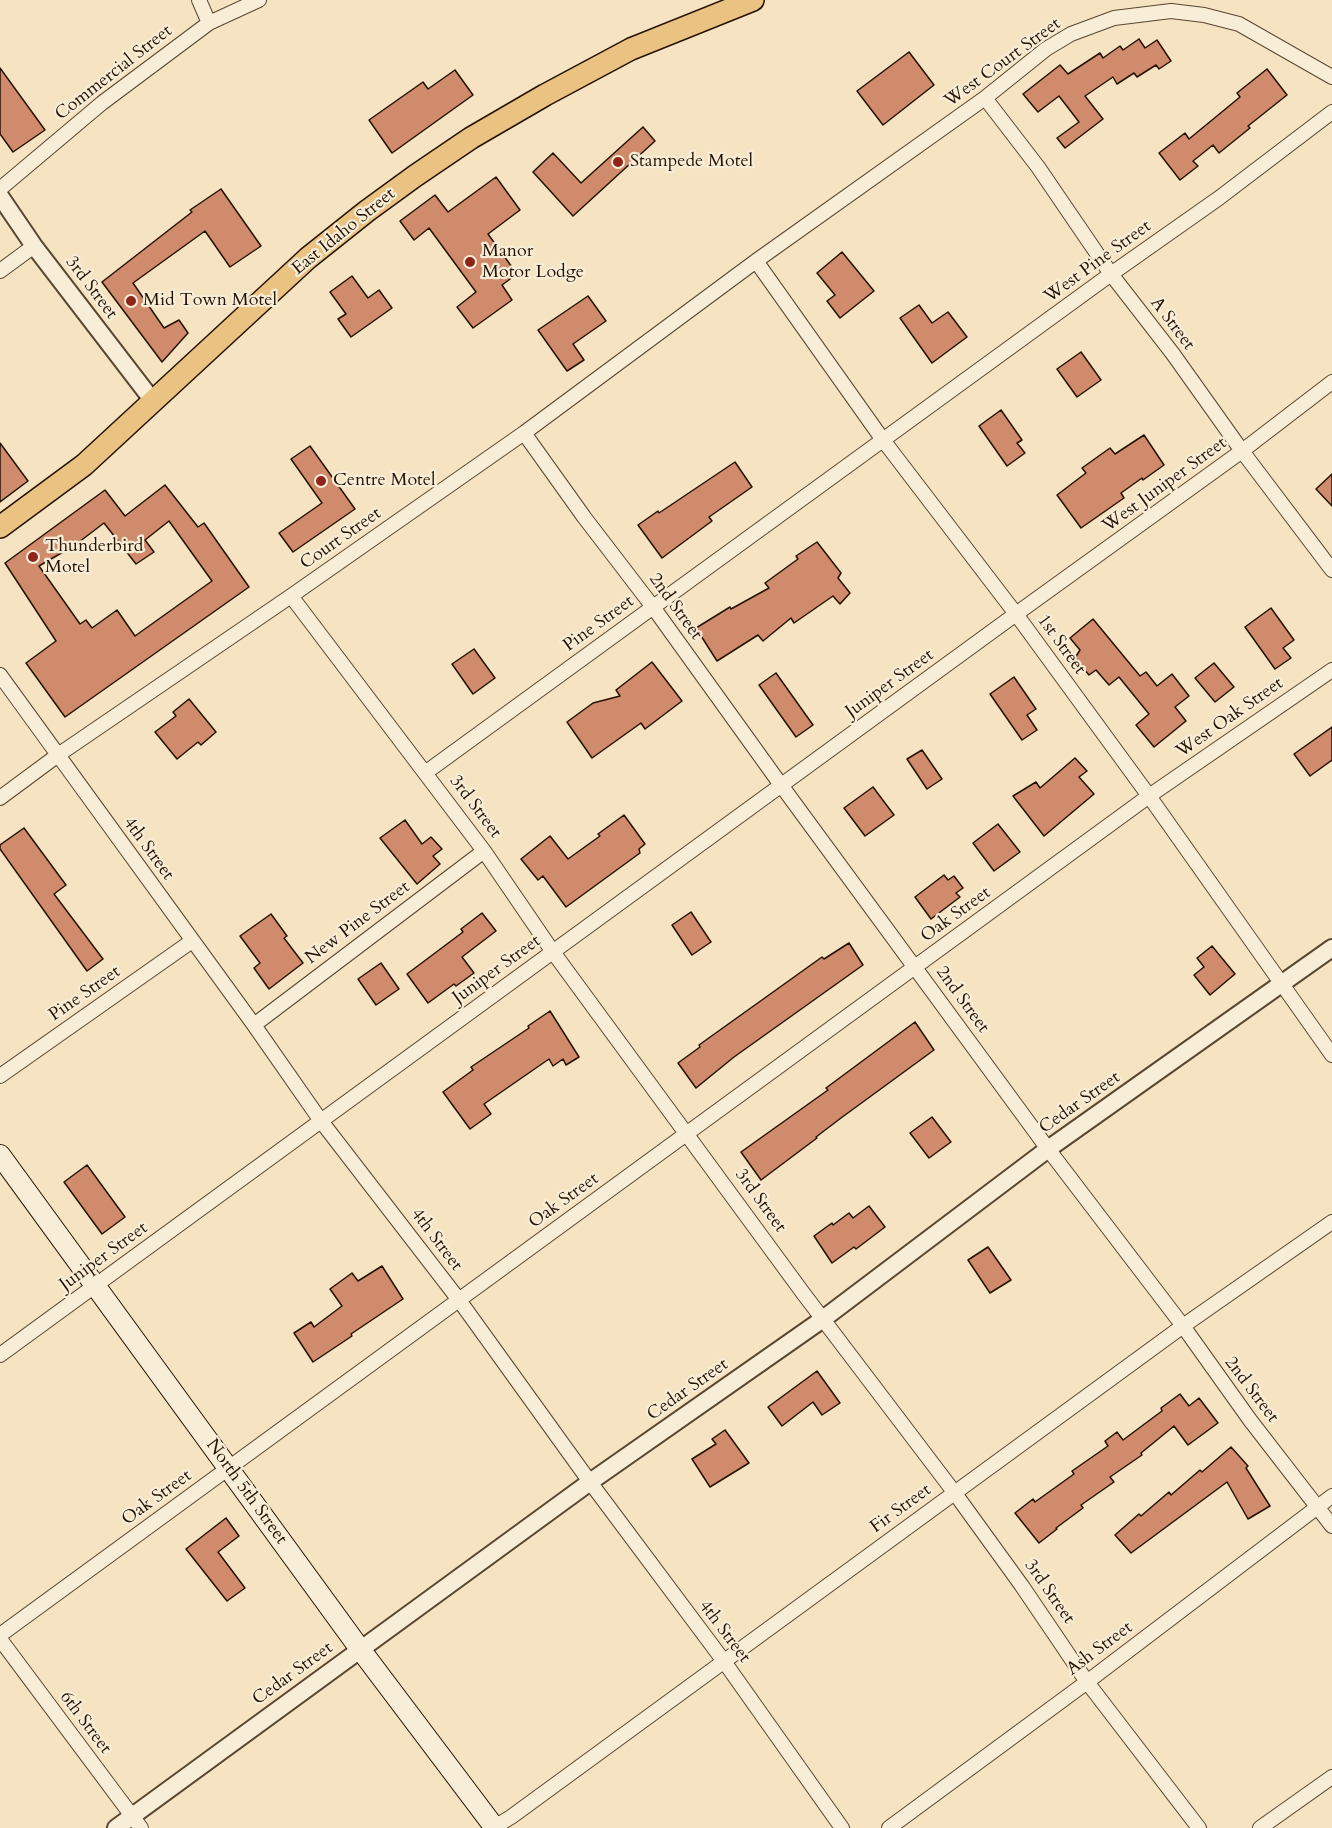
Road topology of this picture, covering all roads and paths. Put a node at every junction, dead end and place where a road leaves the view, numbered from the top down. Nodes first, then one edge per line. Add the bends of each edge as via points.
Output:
1 (199, 0) edge
2 (259, 0) edge
3 (753, 0) edge
4 (209, 23) junction
5 (1332, 77) edge
6 (985, 98) junction
7 (1332, 112) edge
8 (0, 189) edge
9 (0, 196) edge
10 (34, 246) junction
11 (756, 261) junction
12 (0, 271) edge
13 (1112, 274) junction
14 (1332, 382) edge
15 (153, 401) junction
16 (524, 434) junction
17 (883, 440) junction
18 (1242, 451) junction
19 (0, 527) edge
20 (1332, 570) edge
21 (291, 596) junction
22 (653, 607) junction
23 (1016, 615) junction
24 (1332, 670) edge
25 (0, 675) edge
26 (58, 754) junction
27 (425, 773) junction
28 (781, 785) junction
29 (1149, 796) junction
30 (0, 798) edge
31 (484, 851) junction
32 (192, 941) junction
33 (1332, 948) edge
34 (553, 952) junction
35 (915, 967) junction
36 (1282, 984) junction
37 (254, 1025) junction
38 (1332, 1055) edge
39 (0, 1076) edge
40 (321, 1121) junction
41 (687, 1134) junction
42 (1048, 1149) junction
43 (0, 1155) edge
44 (1332, 1222) edge
45 (95, 1286) junction
46 (459, 1300) junction
47 (823, 1319) junction
48 (1183, 1326) junction
49 (0, 1355) edge
50 (229, 1468) junction
51 (590, 1482) junction
52 (954, 1492) junction
53 (1332, 1496) edge
54 (1318, 1506) junction
55 (1332, 1526) edge
56 (0, 1637) edge
57 (360, 1649) junction
58 (723, 1660) junction
59 (1087, 1682) junction
60 (1332, 1777) edge
61 (137, 1822) edge
62 (116, 1828) edge
63 (494, 1828) edge
64 (842, 1828) edge
65 (889, 1828) edge
66 (1199, 1828) edge
67 (1260, 1828) edge

1 - 4 street
2 - 4 street, Commercial Street
3 - 15 main road, East Idaho Street via 631,49 471,138 308,258
4 - 8 street, Commercial Street via 102,104
5 - 6 street, West Court Street via 1239,24 1171,11 1113,18 1071,34
6 - 11 street, West Court Street
6 - 13 street, A Street
7 - 13 street, West Pine Street
9 - 10 street, 3rd Street
10 - 12 street
10 - 15 street, 3rd Street
11 - 16 street, Court Street
11 - 17 street, 1st Street
13 - 17 street, West Pine Street
13 - 18 street, A Street
14 - 18 street, West Juniper Street
15 - 19 main road, East Idaho Street via 84,465
16 - 21 street, Court Street
16 - 22 street, 2nd Street
17 - 22 street, Pine Street
17 - 23 street, 1st Street
18 - 20 street, A Street
18 - 23 street, West Juniper Street
21 - 26 street, Court Street
21 - 27 street, 3rd Street
22 - 27 street, Pine Street
22 - 28 street, 2nd Street
23 - 28 street, Juniper Street
23 - 29 street, 1st Street
24 - 29 street, West Oak Street
25 - 26 street, 4th Street
26 - 30 street, Court Street
26 - 32 street, 4th Street
27 - 31 street, 3rd Street
28 - 34 street, Juniper Street
28 - 35 street, 2nd Street
29 - 35 street, Oak Street
29 - 36 street, 1st Street
31 - 34 street, 3rd Street
31 - 37 street, New Pine Street
32 - 37 street, 4th Street
32 - 39 street, Pine Street
33 - 36 street, Cedar Street
34 - 40 street, Juniper Street
34 - 41 street, 3rd Street
35 - 41 street, Oak Street
35 - 42 street, 2nd Street
36 - 38 street, 1st Street
36 - 42 street, Cedar Street
37 - 40 street, 4th Street
40 - 45 street, Juniper Street
40 - 46 street, 4th Street
41 - 46 street, Oak Street
41 - 47 street, 3rd Street
42 - 47 street, Cedar Street
42 - 48 street, 2nd Street
43 - 45 main road, North 5th Street
44 - 48 street, Fir Street
45 - 49 street, Juniper Street
45 - 50 main road, North 5th Street
46 - 50 street, Oak Street
46 - 51 street, 4th Street
47 - 51 street, Cedar Street
47 - 52 street, 3rd Street
48 - 52 street, Fir Street
48 - 54 street, 2nd Street
50 - 56 street, Oak Street
50 - 57 main road, North 5th Street
51 - 57 street, Cedar Street
51 - 58 street, 4th Street
52 - 58 street, Fir Street
52 - 59 street, 3rd Street
53 - 54 street, Ash Street
54 - 55 street, 2nd Street
54 - 59 street, Ash Street
56 - 61 street, 6th Street
57 - 61 street, Cedar Street
57 - 63 main road, North 5th Street
58 - 63 street, Fir Street
58 - 64 street, 4th Street
59 - 65 street, Ash Street
59 - 66 street, 3rd Street
60 - 67 street
61 - 62 street, Cedar Street

